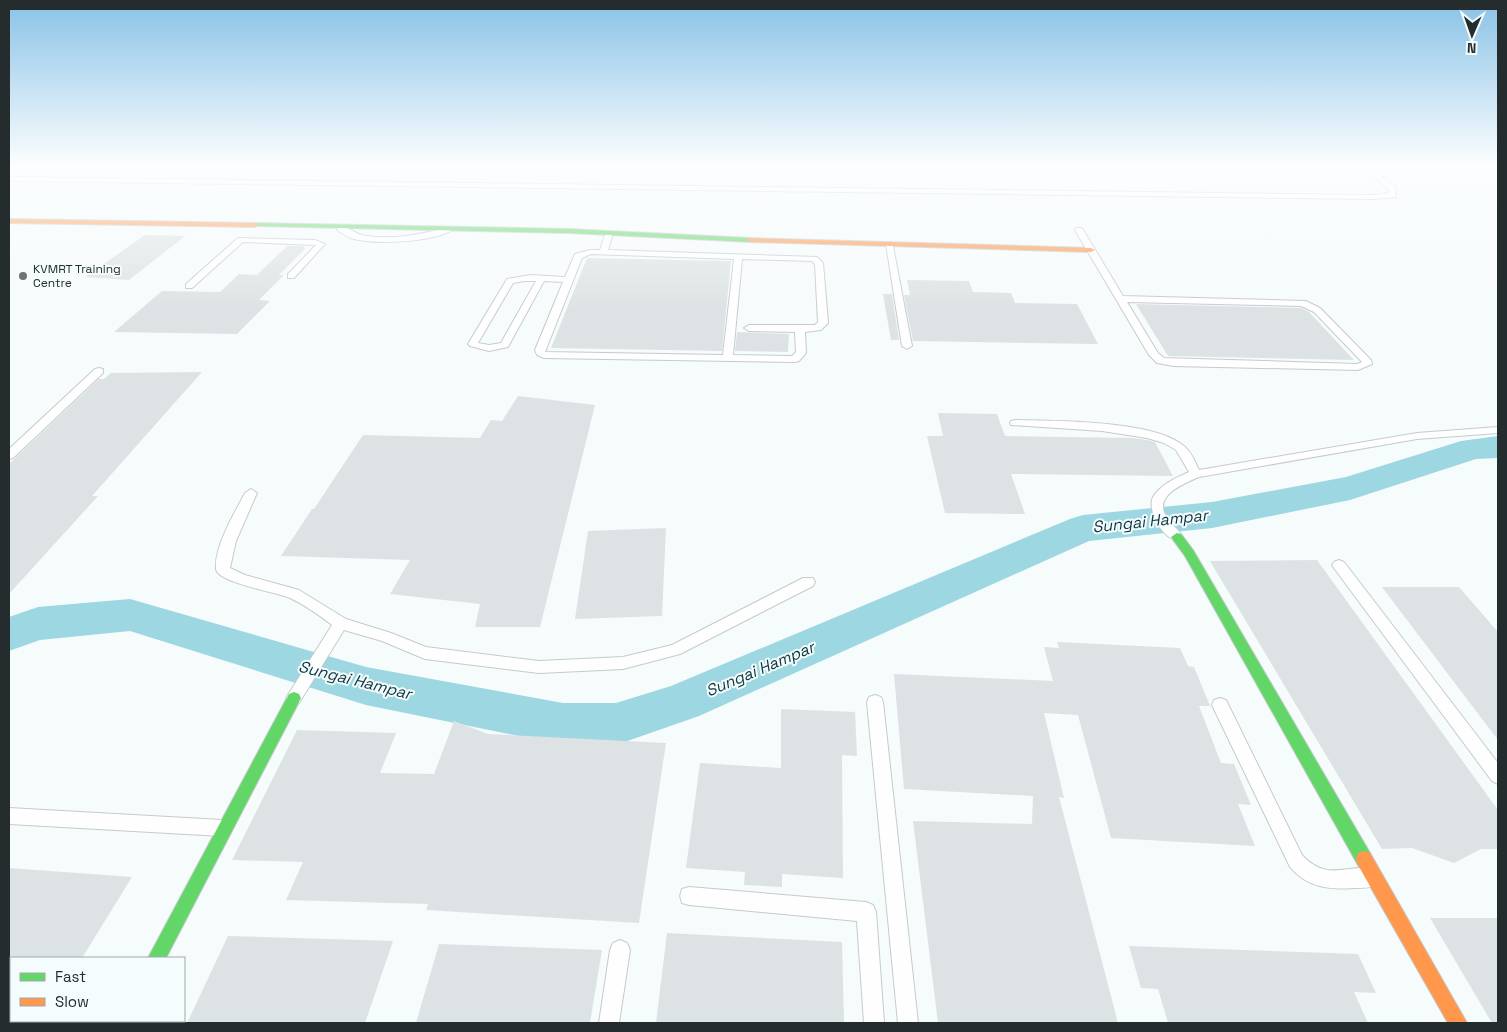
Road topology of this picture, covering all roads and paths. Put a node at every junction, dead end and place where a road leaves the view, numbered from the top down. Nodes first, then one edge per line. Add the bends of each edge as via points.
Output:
1 (9, 221) edge
2 (258, 225) junction
3 (1079, 230) dead end
4 (609, 233) junction
5 (241, 240) junction
6 (627, 243) junction
7 (889, 246) junction
8 (1091, 250) junction
9 (603, 252) junction
10 (738, 256) junction
11 (291, 276) dead end
12 (541, 279) junction
13 (569, 280) junction
14 (189, 286) dead end
15 (1120, 299) junction
16 (749, 328) dead end
17 (800, 329) junction
18 (907, 346) dead end
19 (728, 358) junction
20 (99, 371) dead end
21 (1015, 423) dead end
22 (1498, 430) edge
23 (9, 455) edge
24 (1196, 474) junction
25 (251, 493) dead end
26 (1177, 537) joint
27 (1339, 565) dead end
28 (808, 582) dead end
29 (341, 622) junction
30 (294, 698) joint
31 (875, 702) dead end
32 (1220, 705) dead end
33 (1498, 776) edge
34 (9, 816) edge
35 (225, 829) junction
36 (1373, 878) junction
37 (689, 896) dead end
38 (620, 950) dead end
39 (158, 957) edge
40 (610, 1023) edge
41 (874, 1023) edge
42 (908, 1023) edge
43 (1458, 1023) edge

1 - 2 street
2 - 4 street
2 - 5 lane
3 - 8 lane
4 - 6 street
4 - 9 lane
5 - 11 lane via 321,244
5 - 14 lane
6 - 7 street
6 - 9 lane
6 - 10 lane
7 - 8 street
7 - 18 lane
8 - 15 lane
9 - 13 lane via 580,254
10 - 17 lane via 818,260 823,323 818,328
10 - 19 lane
12 - 12 lane via 514,280 507,284 473,344 493,348 505,345
12 - 13 lane
13 - 19 lane via 540,350 544,356
15 - 15 lane via 1154,355 1167,362 1358,366 1367,362 1317,310 1303,303
16 - 17 lane
17 - 19 lane via 801,353 795,359
20 - 23 lane
21 - 24 lane via 1098,427 1157,437 1181,448
22 - 24 lane via 1417,436
24 - 26 lane via 1170,486 1157,506 1158,514
25 - 29 lane via 227,549 224,570 232,576 294,594
26 - 36 street
27 - 33 lane
28 - 29 lane via 675,650 623,663 539,667 425,653
29 - 30 lane
30 - 35 street
31 - 42 lane
32 - 36 lane via 1303,870 1324,880
34 - 35 lane
35 - 39 street
36 - 43 street
37 - 41 lane via 866,912
38 - 40 lane

